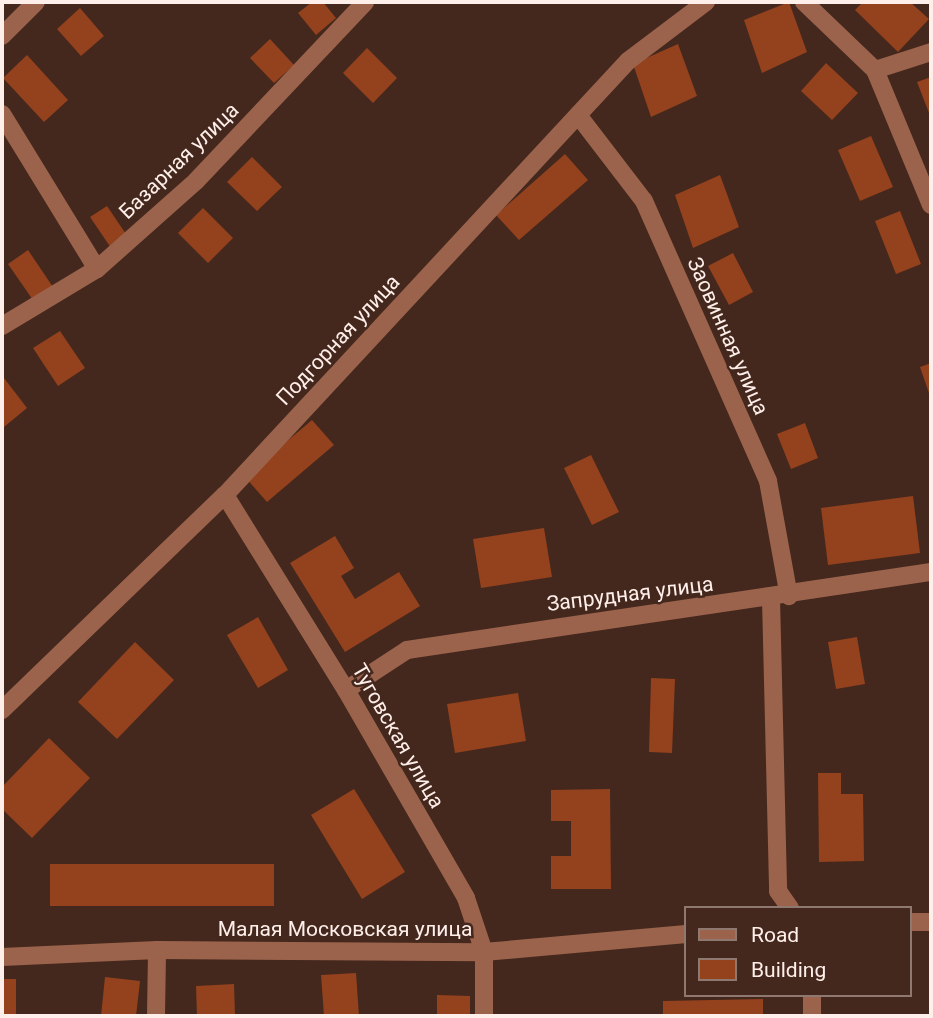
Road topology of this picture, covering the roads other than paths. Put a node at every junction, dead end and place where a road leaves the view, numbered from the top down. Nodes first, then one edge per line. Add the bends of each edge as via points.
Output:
1 (36, 2) edge
2 (365, 2) edge
3 (706, 2) edge
4 (804, 2) edge
5 (2, 36) edge
6 (931, 52) edge
7 (875, 71) junction
8 (2, 114) edge
9 (578, 115) junction
10 (931, 205) edge
11 (97, 269) junction
12 (2, 326) edge
13 (225, 495) junction
14 (931, 572) edge
15 (789, 596) junction
16 (771, 599) junction
17 (346, 690) junction
18 (2, 710) edge
19 (789, 906) edge
20 (912, 922) edge
21 (931, 922) edge
22 (684, 934) edge
23 (157, 950) junction
24 (484, 952) junction
25 (2, 957) edge
26 (812, 997) edge
27 (156, 1016) edge
28 (484, 1016) edge
29 (812, 1016) edge

1 - 5 street
2 - 11 street, Базарная улица via 196,181
3 - 9 street, Подгорная улица via 628,61
4 - 7 street
6 - 7 street
7 - 10 street
8 - 11 street
9 - 13 street, Подгорная улица
9 - 15 street, Заовинная улица via 644,201 768,481
11 - 12 street, Базарная улица
13 - 17 street, Туговская улица
13 - 18 street, Подгорная улица
14 - 15 street, Запрудная улица
15 - 16 street, Запрудная улица
16 - 17 street, Запрудная улица via 407,650
16 - 19 street via 778,891
17 - 24 street, Туговская улица via 466,898
20 - 21 street
22 - 24 street, Малая Московская улица
23 - 24 street, Малая Московская улица
23 - 25 street, Малая Московская улица
23 - 27 street
24 - 28 street, Туговская улица
26 - 29 street

